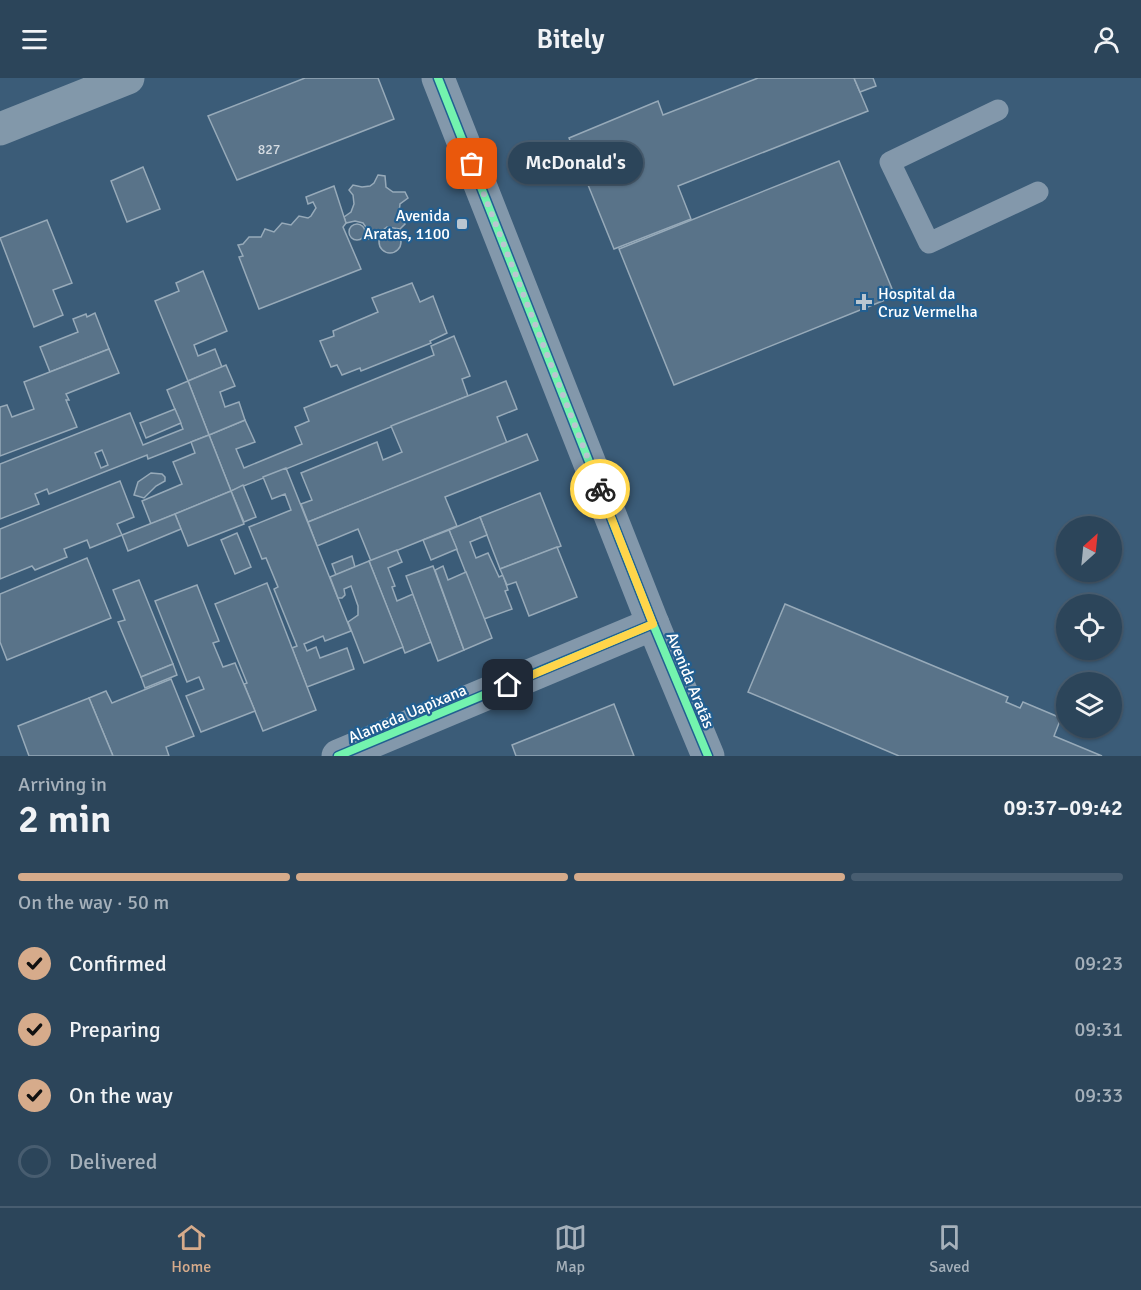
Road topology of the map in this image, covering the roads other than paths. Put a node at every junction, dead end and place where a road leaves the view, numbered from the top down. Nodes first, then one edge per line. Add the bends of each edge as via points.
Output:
1 (128, 78) edge
2 (438, 78) edge
3 (998, 110) dead end
4 (0, 129) edge
5 (1038, 192) dead end
6 (653, 624) junction
7 (338, 756) edge
8 (708, 756) edge

1 - 4 highway
2 - 6 street, Avenida Aratãs
3 - 5 lane via 890,162 929,243
6 - 7 street, Alameda Uapixana
6 - 8 street, Avenida Aratãs

